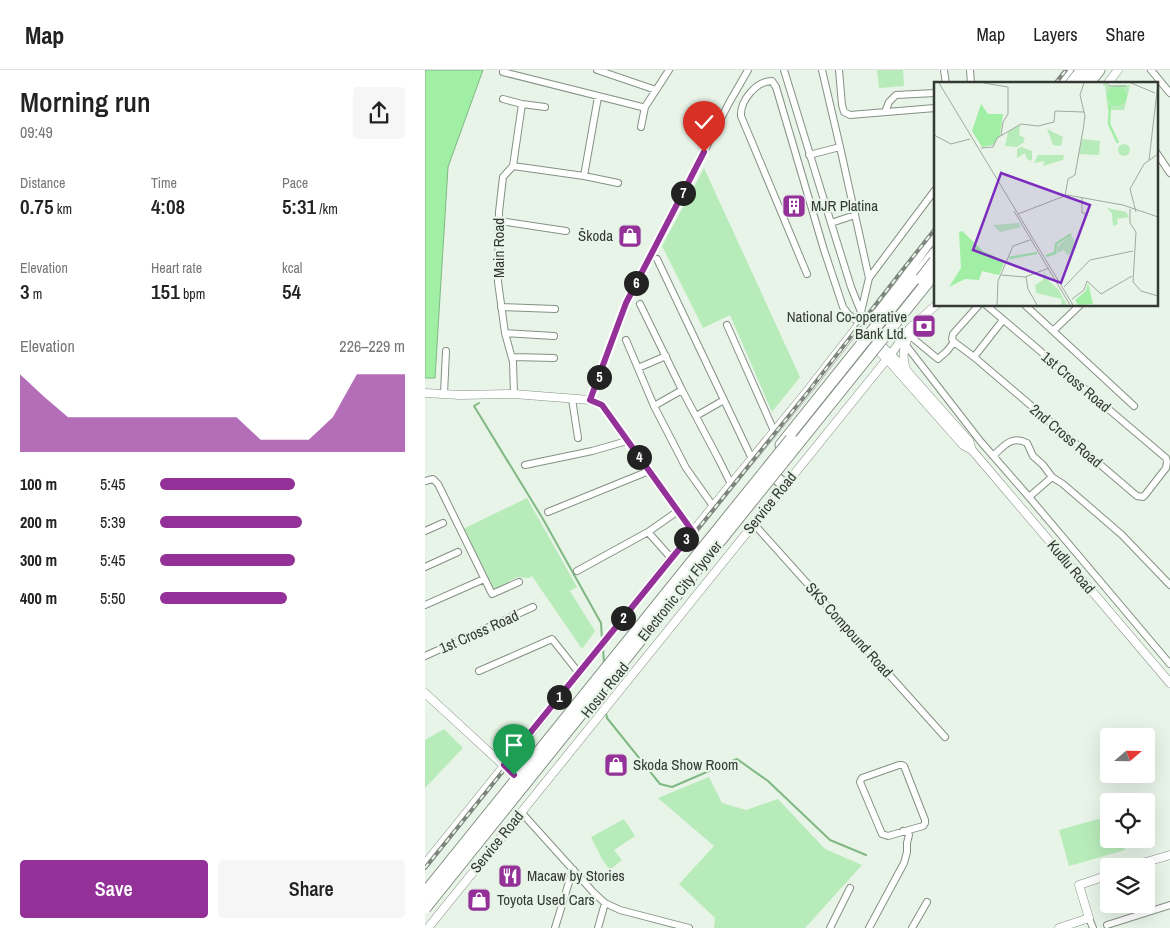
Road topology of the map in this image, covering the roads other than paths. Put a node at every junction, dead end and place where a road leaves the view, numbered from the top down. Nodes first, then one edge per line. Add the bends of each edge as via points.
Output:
1 (601, 70) edge
2 (669, 70) edge
3 (747, 70) edge
4 (784, 70) edge
5 (822, 70) edge
6 (839, 70) edge
7 (1069, 70) edge
8 (1082, 70) edge
9 (1089, 70) edge
10 (1099, 70) edge
11 (1118, 70) edge
12 (1151, 70) edge
13 (503, 72) dead end
14 (1108, 80) edge
15 (1060, 82) edge
16 (1073, 82) edge
17 (1080, 82) edge
18 (1090, 82) edge
19 (656, 90) junction
20 (934, 93) edge
21 (1170, 93) edge
22 (598, 97) junction
23 (503, 99) dead end
24 (522, 104) junction
25 (645, 106) junction
26 (545, 107) dead end
27 (934, 108) edge
28 (885, 112) junction
29 (641, 128) dead end
30 (840, 147) junction
31 (1157, 154) edge
32 (809, 155) junction
33 (513, 166) junction
34 (1170, 173) edge
35 (584, 176) junction
36 (619, 183) dead end
37 (934, 191) edge
38 (855, 215) junction
39 (499, 221) junction
40 (831, 223) junction
41 (566, 231) dead end
42 (934, 235) edge
43 (934, 255) edge
44 (657, 259) dead end
45 (934, 262) edge
46 (807, 274) dead end
47 (934, 274) edge
48 (869, 278) junction
49 (934, 281) edge
50 (640, 304) dead end
51 (936, 306) edge
52 (978, 306) edge
53 (987, 306) edge
54 (1026, 306) edge
55 (1079, 306) edge
56 (501, 307) junction
57 (555, 309) dead end
58 (861, 312) junction
59 (921, 319) junction
60 (1003, 320) junction
61 (860, 323) junction
62 (727, 325) dead end
63 (1053, 331) junction
64 (505, 333) junction
65 (909, 335) junction
66 (554, 336) dead end
67 (868, 338) junction
68 (626, 340) dead end
69 (954, 342) junction
70 (905, 344) junction
71 (446, 351) dead end
72 (885, 352) junction
73 (666, 356) junction
74 (512, 357) junction
75 (974, 357) junction
76 (554, 358) dead end
77 (638, 368) junction
78 (906, 370) junction
79 (682, 390) junction
80 (425, 393) edge
81 (444, 394) junction
82 (514, 394) junction
83 (572, 399) junction
84 (590, 400) junction
85 (724, 400) junction
86 (654, 406) junction
87 (1134, 406) dead end
88 (696, 416) junction
89 (774, 431) junction
90 (578, 438) dead end
91 (627, 441) junction
92 (985, 447) junction
93 (974, 452) junction
94 (993, 456) junction
95 (1166, 458) joint
96 (752, 459) junction
97 (525, 464) dead end
98 (649, 471) junction
99 (1052, 477) junction
100 (780, 481) junction
101 (425, 482) edge
102 (731, 484) junction
103 (1029, 496) junction
104 (713, 506) junction
105 (678, 511) junction
106 (548, 512) dead end
107 (443, 523) dead end
108 (754, 524) junction
109 (425, 531) edge
110 (648, 532) junction
111 (693, 532) junction
112 (458, 552) dead end
113 (671, 558) junction
114 (425, 566) edge
115 (577, 571) dead end
116 (485, 579) junction
117 (519, 582) dead end
118 (1170, 584) edge
119 (425, 605) edge
120 (533, 607) dead end
121 (425, 656) edge
122 (1170, 664) edge
123 (479, 672) dead end
124 (579, 673) junction
125 (1170, 683) edge
126 (425, 693) edge
127 (945, 737) dead end
128 (504, 765) junction
129 (514, 775) junction
130 (521, 812) junction
131 (903, 831) junction
132 (1170, 855) edge
133 (1155, 859) edge
134 (425, 864) edge
135 (573, 869) junction
136 (1100, 878) edge
137 (425, 885) edge
138 (850, 888) dead end
139 (425, 893) edge
140 (927, 902) dead end
141 (605, 903) junction
142 (1170, 905) edge
143 (425, 908) edge
144 (425, 913) edge
145 (1089, 918) junction
146 (1107, 925) dead end
147 (428, 928) edge
148 (555, 928) edge
149 (598, 928) edge
150 (689, 928) edge
151 (830, 928) edge
152 (869, 928) edge
153 (913, 928) edge
154 (1059, 928) edge
155 (1093, 928) edge

1 - 19 street
2 - 19 street
3 - 84 street via 626,303
4 - 32 street
5 - 30 street
6 - 28 street via 844,112 850,115
7 - 15 street
8 - 16 highway
9 - 17 highway
10 - 18 highway
11 - 14 street
12 - 21 street
13 - 22 street
19 - 25 street
20 - 28 street via 896,95
22 - 25 street
22 - 35 street
23 - 24 street
24 - 26 street
24 - 33 street, Main Road
25 - 29 street
27 - 28 street
30 - 32 street
30 - 38 street
31 - 34 street
32 - 40 street
33 - 35 street
33 - 39 street, Main Road via 503,177
35 - 36 street
37 - 48 street
38 - 40 street
38 - 48 street
39 - 41 street
39 - 56 street, Main Road
40 - 58 street
42 - 61 street via 878,312
43 - 67 highway, Hosur Road
44 - 85 street
45 - 139 highway, Electronic City Flyover, bridge
46 - 61 street via 741,116 751,92 766,81 776,87 843,307
47 - 143 highway, Electronic City Flyover, bridge
48 - 58 street
49 - 72 highway, Hosur Road
50 - 73 street
51 - 59 street
52 - 69 street via 953,334
53 - 60 street, 1st Cross Road
54 - 63 street
55 - 63 street
56 - 57 street
56 - 64 street, Main Road
58 - 61 street
59 - 65 street
59 - 72 street
60 - 75 street
60 - 95 street, 1st Cross Road
61 - 89 street
62 - 89 street
63 - 87 street
64 - 66 street
64 - 74 street, Main Road
65 - 69 street via 938,359
65 - 70 street
67 - 72 street
67 - 129 highway, Hosur Road
68 - 77 street
69 - 75 street, 2nd Cross Road
70 - 78 street
70 - 92 street
71 - 81 street
72 - 78 street, Kudlu Road
72 - 93 street, Kudlu Road via 963,445
72 - 100 highway, Hosur Road
73 - 77 street
73 - 79 street
74 - 76 street
74 - 82 street, Main Road
75 - 95 street, 2nd Cross Road via 1137,496 1143,497 1151,488 1166,468
77 - 86 street
78 - 93 street, Kudlu Road via 969,441
79 - 86 street
79 - 88 street
80 - 81 street
81 - 82 street
82 - 83 street
83 - 84 street
83 - 90 street
84 - 91 street via 602,405
85 - 88 street
85 - 96 street
86 - 104 street via 686,468
88 - 102 street
89 - 96 street
91 - 97 street
91 - 98 street
92 - 93 street
92 - 94 street
93 - 125 street, Kudlu Road
94 - 99 street via 1010,442 1027,443 1033,456
94 - 103 street
96 - 102 street
98 - 105 street
98 - 106 street
99 - 103 street
99 - 118 street via 1122,535
100 - 108 street, Service Road
100 - 144 highway, Hosur Road
101 - 116 street via 433,479 438,484
102 - 104 street
103 - 122 street
104 - 111 street
105 - 110 street
105 - 111 street
107 - 109 street
108 - 127 street, SKS Compound Road
108 - 130 street, Service Road
110 - 113 street
110 - 115 street
111 - 113 street
112 - 114 street
113 - 124 street
116 - 117 street via 492,594
116 - 119 street
120 - 121 street, 1st Cross Road
123 - 124 street via 552,639
124 - 128 street
126 - 128 street
128 - 129 street
128 - 134 street
129 - 137 highway, Hosur Road
130 - 135 street
130 - 147 street, Service Road
131 - 131 street via 888,836 881,834 861,786 862,778 904,766 925,823
131 - 152 street via 900,836 907,843 904,863
132 - 133 street
135 - 141 street
135 - 148 street
136 - 145 street via 1079,885
138 - 151 street
140 - 153 street
141 - 149 street
141 - 150 street
142 - 146 street
145 - 154 street
145 - 155 street

